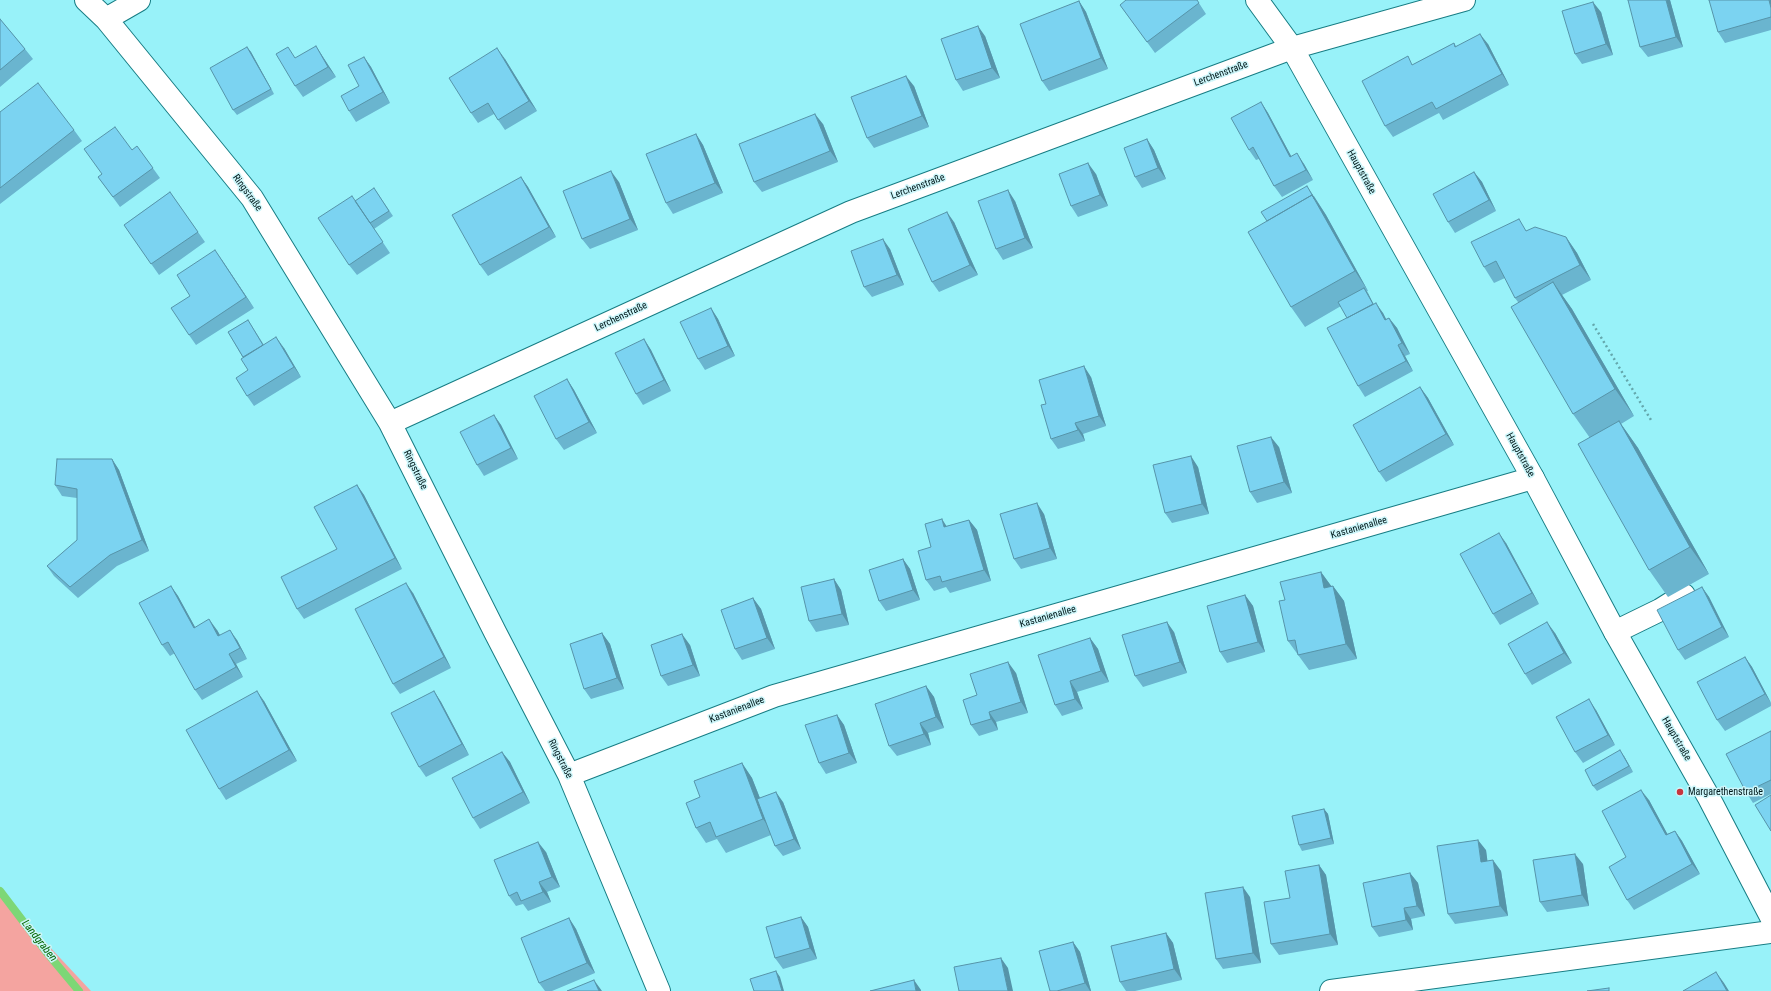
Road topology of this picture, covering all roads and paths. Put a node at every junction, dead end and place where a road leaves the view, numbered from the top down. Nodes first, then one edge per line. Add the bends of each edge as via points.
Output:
1 (86, 0) edge
2 (139, 0) edge
3 (1257, 0) edge
4 (1464, 0) edge
5 (106, 18) junction
6 (1292, 48) junction
7 (1593, 324) dead end
8 (1652, 420) dead end
9 (390, 423) junction
10 (1533, 478) junction
11 (1684, 595) edge
12 (1616, 632) junction
13 (569, 775) junction
14 (1771, 917) edge
15 (1771, 932) edge
16 (659, 991) edge
17 (1331, 991) edge

1 - 5 street, Ringstraße
2 - 5 street
3 - 6 street, Hauptstraße
4 - 6 street, Lerchenstraße
5 - 9 street, Ringstraße via 252,198
6 - 9 street, Lerchenstraße via 851,212
6 - 10 street, Hauptstraße
7 - 8 path
9 - 13 street, Ringstraße
10 - 12 street, Hauptstraße
10 - 13 street, Kastanienallee via 774,696
11 - 12 street
12 - 14 street, Hauptstraße via 1708,796
13 - 16 street, Ringstraße
15 - 17 street

